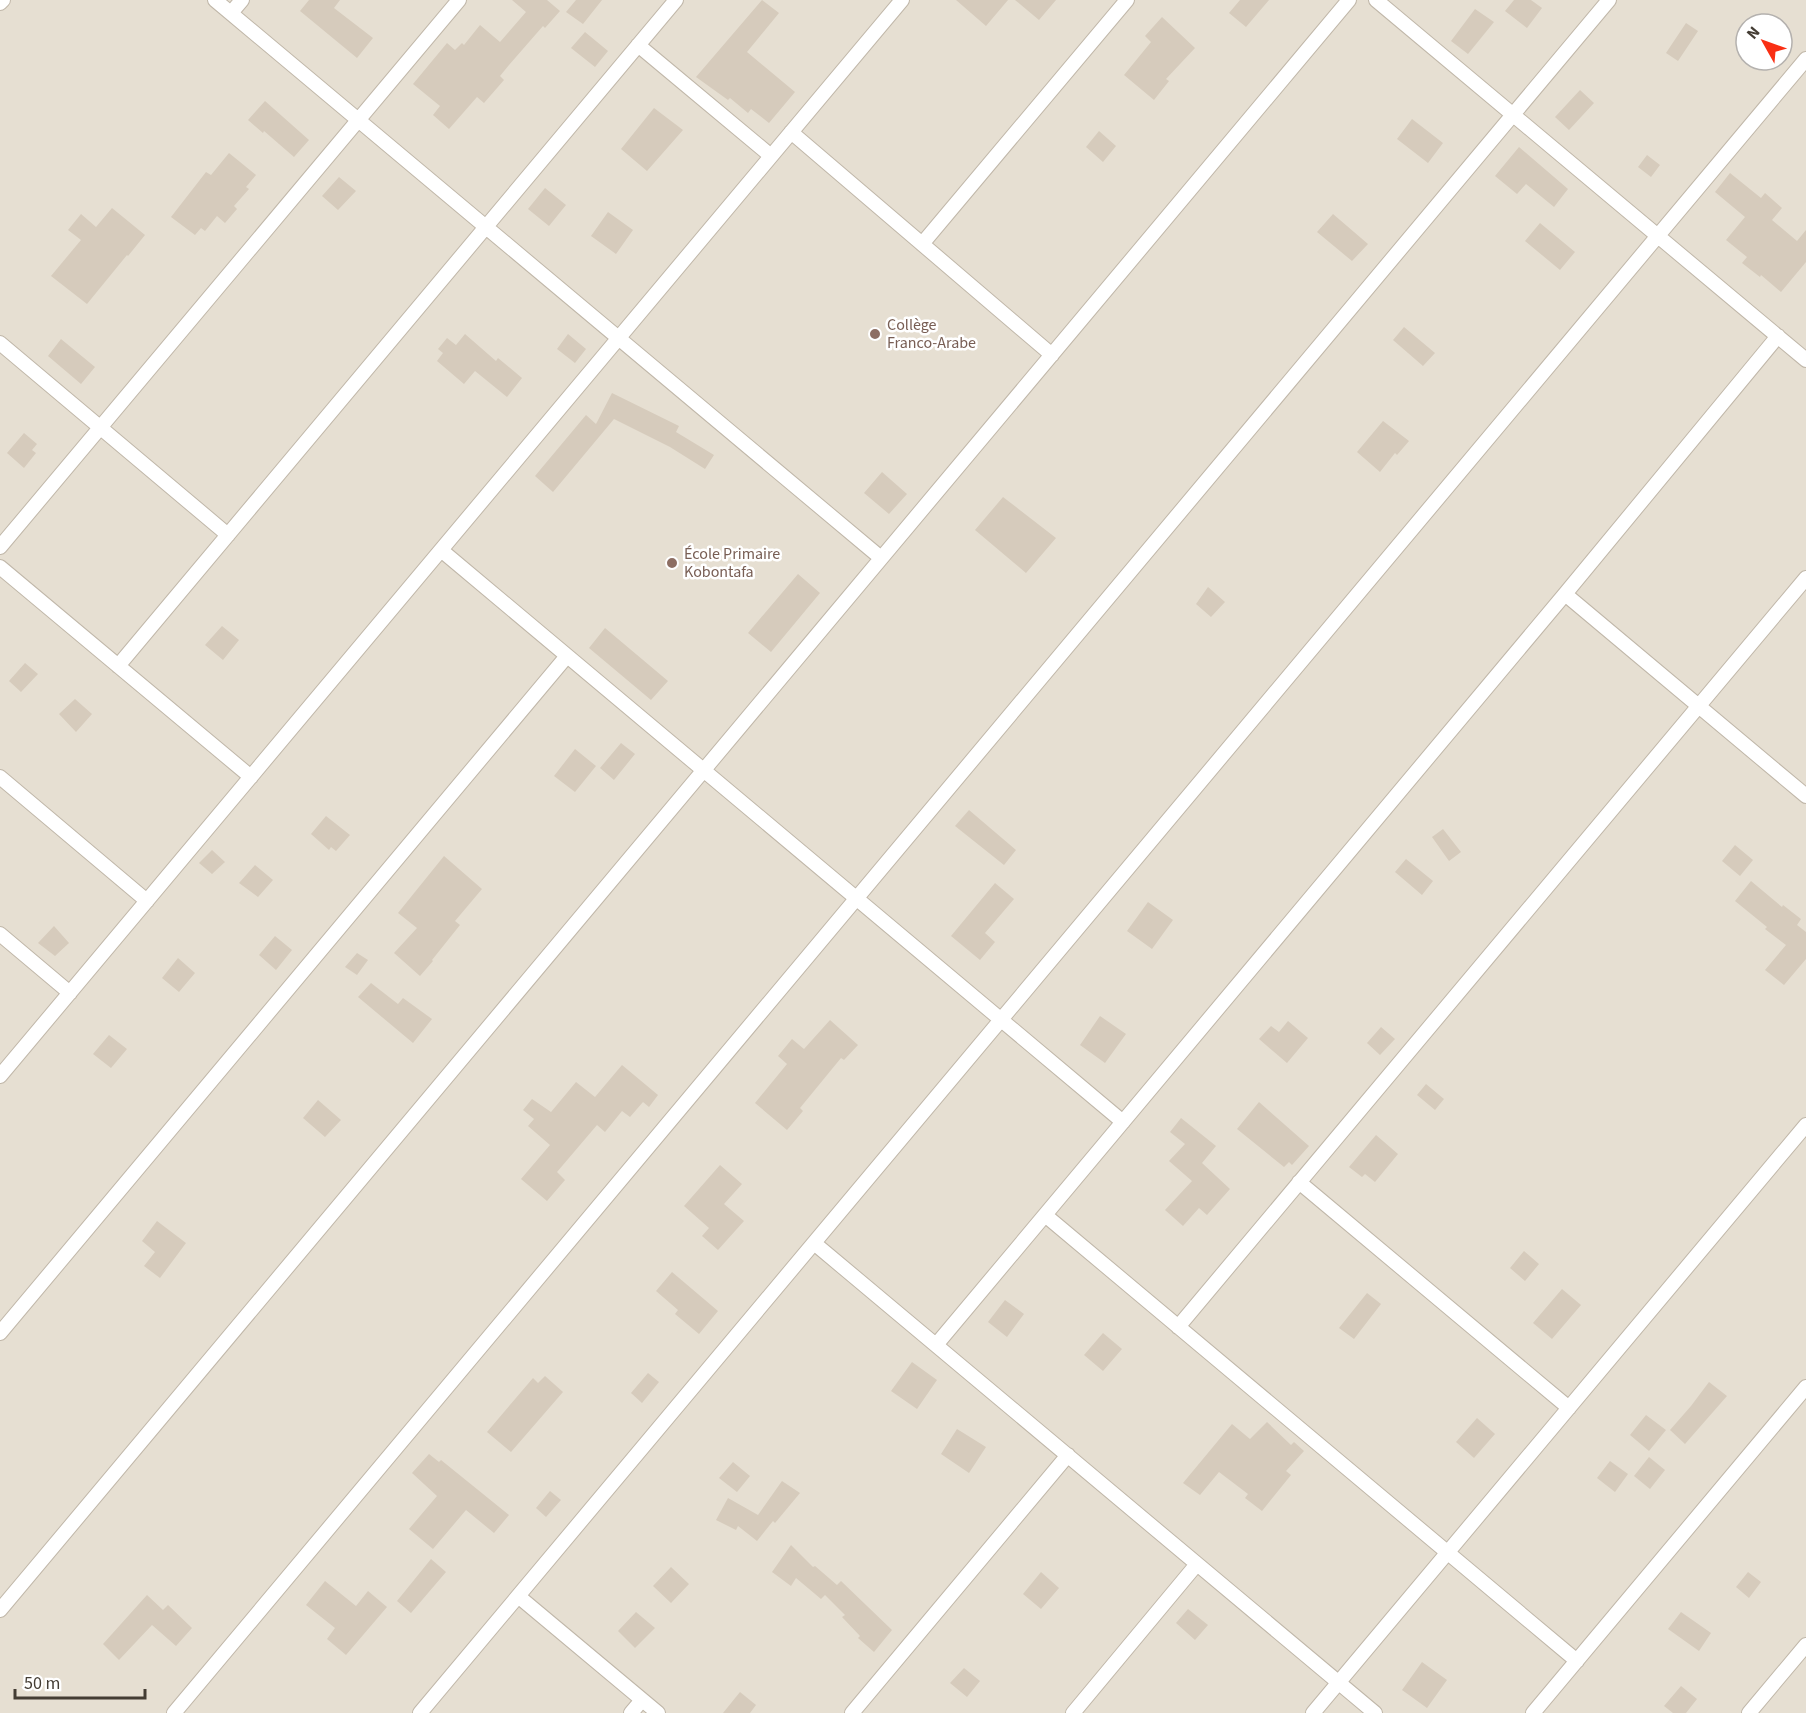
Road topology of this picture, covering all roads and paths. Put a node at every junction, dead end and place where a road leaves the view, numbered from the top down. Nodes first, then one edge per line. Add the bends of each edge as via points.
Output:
1 (215, 0) edge
2 (242, 0) edge
3 (459, 0) edge
4 (676, 0) edge
5 (902, 0) edge
6 (1127, 0) edge
7 (1349, 0) edge
8 (1376, 0) edge
9 (1609, 0) edge
10 (231, 13) junction
11 (638, 45) junction
12 (1806, 59) edge
13 (1513, 115) junction
14 (358, 120) junction
15 (791, 132) junction
16 (771, 156) junction
17 (486, 227) junction
18 (1658, 236) junction
19 (922, 244) junction
20 (1778, 336) junction
21 (619, 338) junction
22 (0, 343) edge
23 (1052, 355) junction
24 (1806, 360) edge
25 (101, 427) junction
26 (228, 534) junction
27 (0, 548) edge
28 (441, 550) junction
29 (881, 558) junction
30 (0, 567) edge
31 (1806, 578) edge
32 (1565, 594) junction
33 (567, 656) junction
34 (118, 666) junction
35 (1699, 706) junction
36 (704, 770) junction
37 (0, 777) edge
38 (251, 777) junction
39 (1806, 796) edge
40 (856, 898) junction
41 (147, 901) junction
42 (0, 934) edge
43 (70, 993) junction
44 (1001, 1020) junction
45 (0, 1076) edge
46 (1123, 1122) junction
47 (1806, 1125) edge
48 (1299, 1182) junction
49 (1045, 1215) junction
50 (814, 1243) junction
51 (1178, 1327) junction
52 (0, 1333) edge
53 (936, 1345) junction
54 (1806, 1388) edge
55 (1569, 1408) junction
56 (1068, 1455) junction
57 (1447, 1553) junction
58 (1197, 1564) junction
59 (518, 1596) junction
60 (0, 1610) edge
61 (1806, 1645) edge
62 (1576, 1661) junction
63 (1339, 1683) junction
64 (642, 1700) junction
65 (174, 1713) edge
66 (420, 1713) edge
67 (631, 1713) edge
68 (658, 1713) edge
69 (852, 1713) edge
70 (1073, 1713) edge
71 (1313, 1713) edge
72 (1375, 1713) edge
73 (1533, 1713) edge
74 (1749, 1713) edge

1 - 10 street
2 - 10 street
3 - 14 street
4 - 11 street
5 - 15 street
6 - 19 street
7 - 23 street
8 - 13 street
9 - 13 street
10 - 14 street
11 - 16 street
11 - 17 street
12 - 18 street
13 - 18 street
13 - 40 street
14 - 17 street
14 - 25 street
15 - 16 street
15 - 19 street
16 - 21 street
17 - 21 street
17 - 26 street
18 - 20 street
18 - 44 street
19 - 23 street
20 - 24 street
20 - 32 street
21 - 28 street
21 - 29 street
22 - 25 street
23 - 29 street
25 - 26 street
25 - 27 street
26 - 34 street
28 - 33 street
28 - 38 street
29 - 36 street
30 - 34 street
31 - 35 street
32 - 35 street
32 - 46 street
33 - 36 street
33 - 52 street
34 - 38 street
35 - 39 street
35 - 48 street
36 - 40 street
36 - 60 street
37 - 41 street
38 - 41 street
40 - 44 street
40 - 65 street
41 - 43 street
42 - 43 street
43 - 45 street
44 - 46 street
44 - 50 street
46 - 49 street
47 - 55 street
48 - 51 street
48 - 55 street
49 - 51 street
49 - 53 street
50 - 53 street
50 - 59 street
51 - 57 street
53 - 56 street
54 - 62 street
55 - 57 street
56 - 58 street
56 - 69 street
57 - 62 street
57 - 63 street
58 - 63 street
58 - 70 street
59 - 64 street
59 - 66 street
61 - 74 street
62 - 73 street
63 - 71 street
63 - 72 street
64 - 67 street
64 - 68 street

